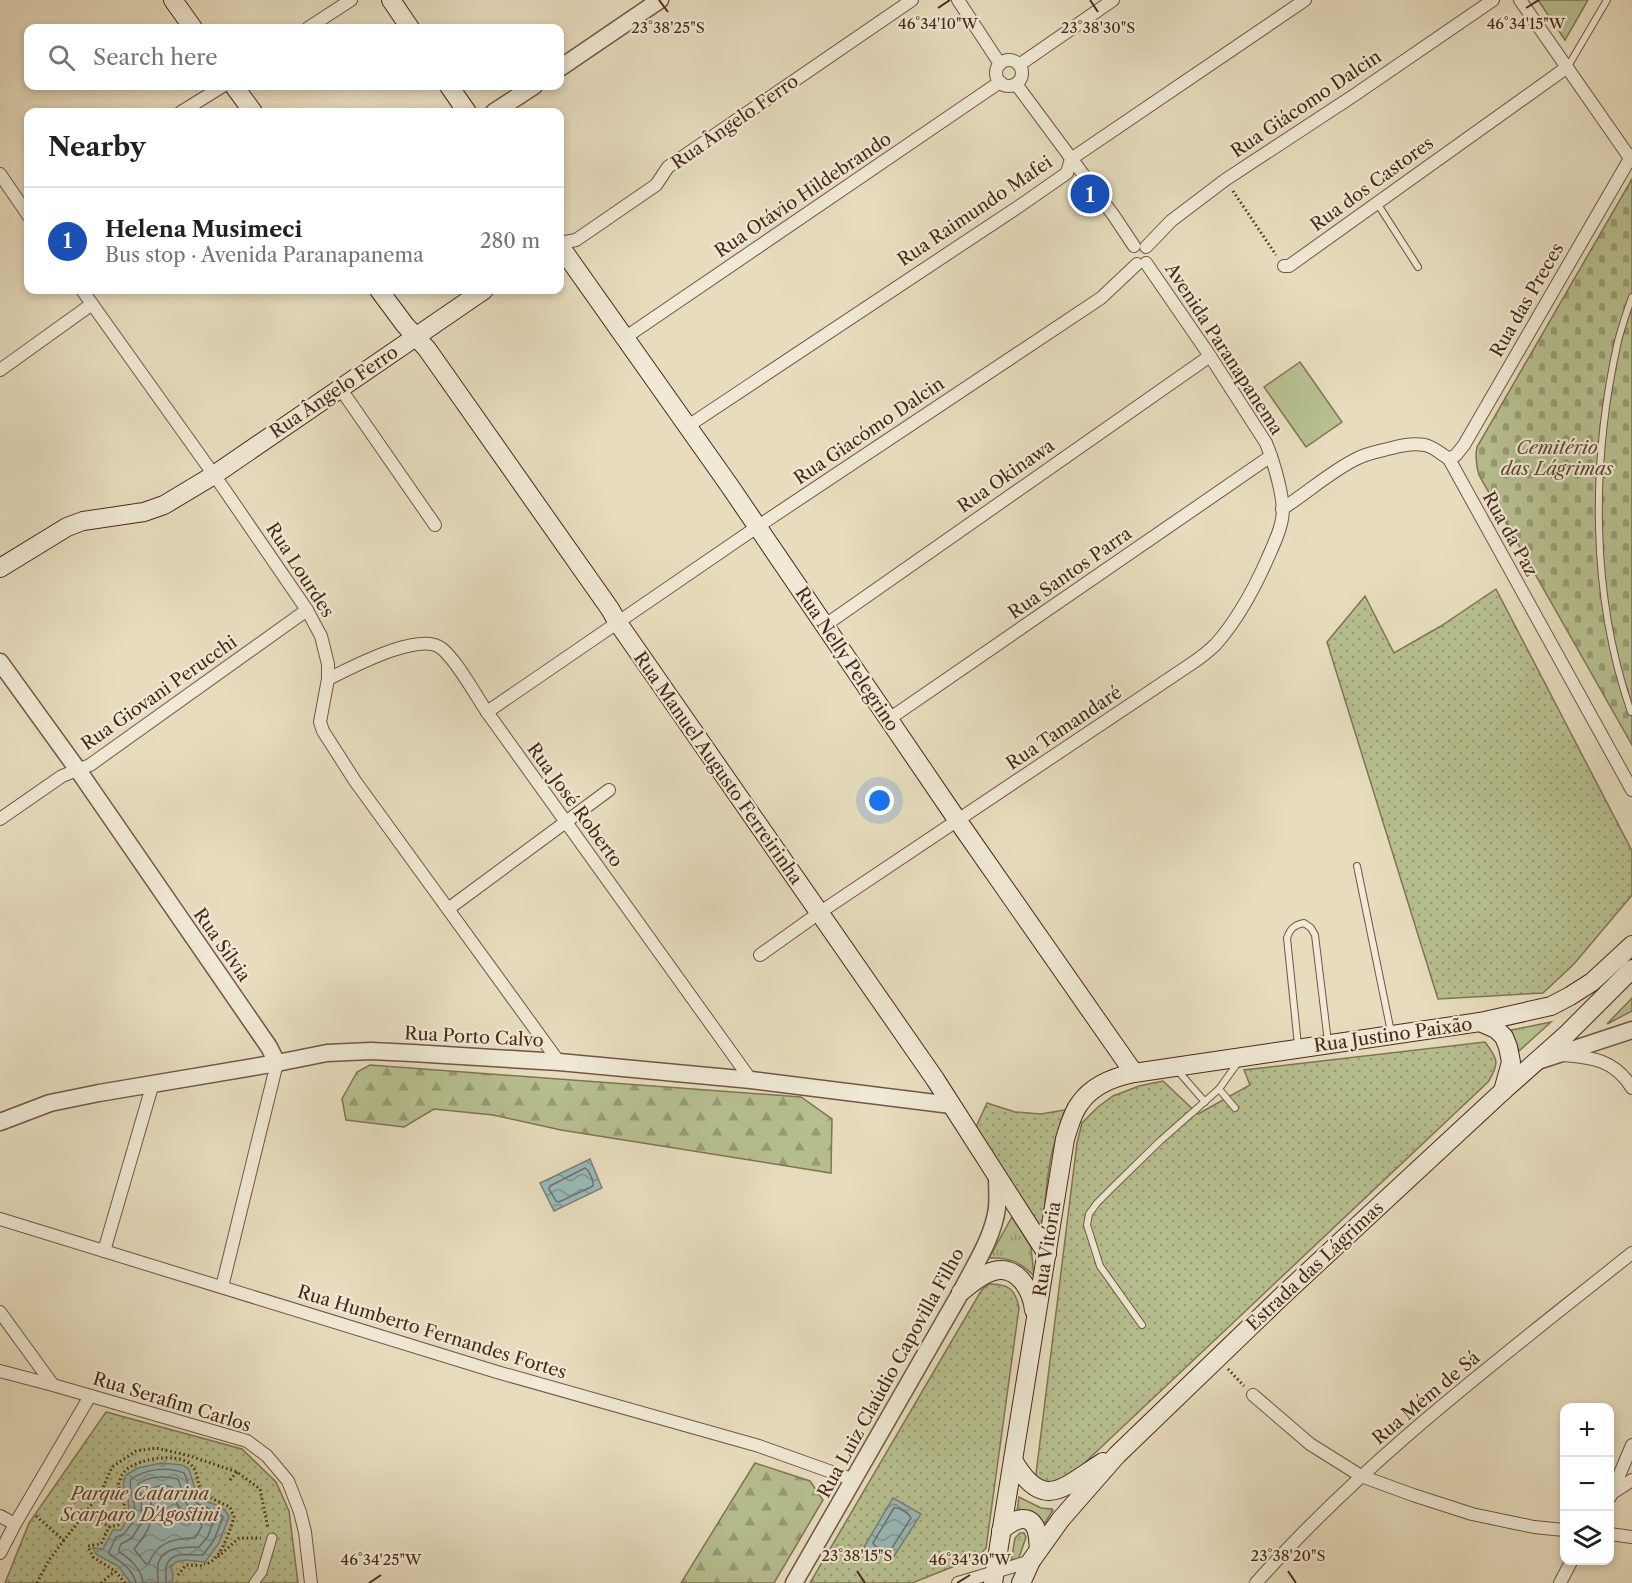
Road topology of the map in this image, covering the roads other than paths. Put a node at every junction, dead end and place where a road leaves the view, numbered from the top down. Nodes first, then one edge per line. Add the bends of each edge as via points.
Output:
1 (172, 0) edge
2 (351, 0) edge
3 (391, 0) edge
4 (660, 0) edge
5 (912, 0) edge
6 (958, 0) edge
7 (1113, 0) edge
8 (1305, 0) edge
9 (1493, 0) edge
10 (1520, 0) edge
11 (1607, 0) edge
12 (190, 24) edge
13 (314, 24) edge
14 (407, 24) edge
15 (1000, 64) junction
16 (1019, 64) junction
17 (564, 65) edge
18 (1566, 68) junction
19 (1000, 82) junction
20 (1016, 84) junction
21 (217, 90) edge
22 (237, 90) edge
23 (452, 90) edge
24 (528, 90) edge
25 (187, 108) edge
26 (250, 108) edge
27 (464, 108) edge
28 (500, 108) edge
29 (1631, 157) edge
30 (1071, 159) junction
31 (0, 174) edge
32 (1377, 202) junction
33 (24, 209) edge
34 (564, 243) edge
35 (1140, 247) junction
36 (564, 250) edge
37 (1141, 264) junction
38 (1284, 266) road end
39 (1418, 267) dead end
40 (85, 294) edge
41 (382, 294) edge
42 (478, 294) edge
43 (1632, 297) edge
44 (92, 304) junction
45 (416, 337) junction
46 (626, 337) junction
47 (1210, 356) junction
48 (0, 370) edge
49 (340, 388) junction
50 (688, 426) junction
51 (1271, 456) junction
52 (1449, 459) junction
53 (214, 475) junction
54 (1282, 509) junction
55 (435, 525) dead end
56 (757, 527) junction
57 (0, 568) edge
58 (307, 610) junction
59 (618, 623) junction
60 (824, 626) junction
61 (0, 662) edge
62 (328, 679) junction
63 (487, 712) junction
64 (1631, 712) edge
65 (889, 719) junction
66 (78, 770) junction
67 (609, 790) dead end
68 (1632, 790) edge
69 (0, 819) edge
70 (565, 821) junction
71 (958, 821) junction
72 (1357, 866) dead end
73 (448, 909) junction
74 (819, 914) junction
75 (1632, 945) edge
76 (760, 956) dead end
77 (1628, 974) edge
78 (1480, 1022) junction
79 (1632, 1030) edge
80 (1391, 1035) junction
81 (1328, 1044) junction
82 (1299, 1049) junction
83 (1555, 1055) junction
84 (1242, 1057) junction
85 (1537, 1061) junction
86 (559, 1062) junction
87 (278, 1063) junction
88 (1174, 1067) junction
89 (1134, 1072) junction
90 (751, 1080) junction
91 (153, 1083) junction
92 (1632, 1088) edge
93 (1219, 1089) junction
94 (1503, 1091) junction
95 (1205, 1102) junction
96 (951, 1105) junction
97 (1235, 1108) dead end
98 (0, 1122) edge
99 (997, 1174) junction
100 (0, 1219) edge
101 (104, 1251) junction
102 (1632, 1253) edge
103 (1047, 1254) junction
104 (222, 1287) junction
105 (961, 1292) junction
106 (0, 1313) edge
107 (1036, 1323) junction
108 (1142, 1325) dead end
109 (0, 1371) edge
110 (53, 1384) junction
111 (90, 1395) junction
112 (1253, 1395) road end
113 (1632, 1445) edge
114 (1117, 1455) junction
115 (1013, 1460) junction
116 (1361, 1476) junction
117 (854, 1480) junction
118 (1632, 1480) edge
119 (1614, 1487) edge
120 (1614, 1493) edge
121 (0, 1516) edge
122 (15, 1524) junction
123 (1560, 1530) edge
124 (1001, 1531) junction
125 (1614, 1534) edge
126 (1632, 1536) edge
127 (272, 1538) road end
128 (0, 1553) edge
129 (1035, 1555) junction
130 (1569, 1565) edge
131 (993, 1577) edge
132 (254, 1583) edge
133 (310, 1583) edge
134 (794, 1583) edge
135 (958, 1583) edge
136 (1021, 1583) edge
137 (1256, 1583) edge
138 (1560, 1583) edge

1 - 12 main road
2 - 13 street
3 - 14 main road
4 - 17 street
5 - 34 street, Rua Ângelo Ferro via 668,167 656,185 576,240
6 - 15 street
7 - 16 street
8 - 30 street, Rua Raimundo Mafei
9 - 35 street, Rua Giácomo Dalcin via 1225,180
10 - 18 street
11 - 18 lane
15 - 16 street via 1011,60
15 - 19 street via 996,70
16 - 20 street via 1021,77
18 - 29 street
18 - 32 street, Rua dos Castores
19 - 20 street
19 - 46 street, Rua Otávio Hildebrando
20 - 30 street
21 - 25 street
22 - 26 main road
23 - 27 main road
24 - 28 street
29 - 52 street, Rua das Preces via 1464,445
30 - 35 street
30 - 50 street, Rua Raimundo Mafei via 1067,173
31 - 33 street
32 - 38 street, Rua dos Castores
32 - 39 lane
35 - 37 street via 1150,255
35 - 37 street via 1131,250 1130,259
36 - 46 main road, Rua Nelly Pelegrino
37 - 47 street, Avenida Paranapanema
37 - 56 street, Rua Giacómo Dalcin via 1101,298
40 - 44 street, Rua Lourdes
41 - 45 main road, Rua Manuel Augusto Ferreirinha
42 - 45 main road, Rua Ângelo Ferro
43 - 64 lane via 1608,397 1599,501 1605,601
44 - 48 street
44 - 53 street, Rua Lourdes
45 - 49 main road, Rua Ângelo Ferro
45 - 59 main road, Rua Manuel Augusto Ferreirinha
46 - 50 main road, Rua Nelly Pelegrino
47 - 51 street, Avenida Paranapanema
47 - 60 street, Rua Okinawa
49 - 53 main road, Rua Ângelo Ferro
49 - 55 street
50 - 56 main road, Rua Nelly Pelegrino
51 - 54 street, Rua Tamandaré
51 - 65 street, Rua Santos Parra
52 - 54 street via 1423,445 1377,451 1338,469
52 - 68 street, Rua da Paz
53 - 57 main road, Rua Ângelo Ferro via 165,505 67,527
53 - 58 street, Rua Lourdes
54 - 71 street, Rua Tamandaré via 1275,543 1256,584 1215,646
56 - 59 street, Rua Giacómo Dalcin
56 - 60 main road, Rua Nelly Pelegrino
58 - 62 street, Rua Lourdes via 321,636
58 - 66 street, Rua Giovani Perucchi
59 - 63 street
59 - 74 main road, Rua Manuel Augusto Ferreirinha
60 - 65 main road, Rua Nelly Pelegrino
61 - 66 street, Rua Sílvia
62 - 63 street, Rua José Roberto via 401,647 433,644 453,661
62 - 73 street, Rua Lourdes via 321,722 327,739
63 - 70 street, Rua José Roberto
65 - 71 main road, Rua Nelly Pelegrino
66 - 69 street, Rua Giovani Perucchi via 62,776
66 - 87 street, Rua Sílvia
67 - 70 street
70 - 73 street
70 - 90 street, Rua José Roberto
71 - 74 street, Rua Tamandaré
71 - 89 main road, Rua Nelly Pelegrino
72 - 80 lane
73 - 86 street, Rua Lourdes
74 - 76 street, Rua Tamandaré
74 - 96 main road, Rua Manuel Augusto Ferreirinha
75 - 77 main road, Estrada das Lágrimas
77 - 78 main road, Rua Justino Paixão via 1592,982 1551,1006
77 - 85 main road, Estrada das Lágrimas
78 - 80 main road, Rua Justino Paixão
78 - 94 main road via 1496,1029 1508,1047 1511,1062
79 - 83 street
80 - 81 main road, Rua Justino Paixão
81 - 82 main road, Rua Justino Paixão
81 - 82 lane via 1315,935 1304,923 1290,930 1287,938
82 - 84 main road, Rua Justino Paixão
83 - 85 street
83 - 92 street via 1599,1060 1626,1078
84 - 88 main road, Rua Justino Paixão
84 - 93 lane
85 - 94 main road, Estrada das Lágrimas
86 - 87 street, Rua Porto Calvo via 371,1052 327,1053
86 - 90 street, Rua Porto Calvo
87 - 91 street, Rua Porto Calvo
87 - 104 street
88 - 89 main road, Rua Justino Paixão
88 - 95 lane
89 - 103 main road, Rua Vitória via 1108,1080 1094,1090 1080,1103 1072,1119 1065,1139
90 - 96 street, Rua Porto Calvo
91 - 98 street, Rua Porto Calvo via 50,1103
91 - 101 street
93 - 95 lane
93 - 97 lane
94 - 114 main road, Estrada das Lágrimas
95 - 108 lane via 1159,1142 1089,1214 1087,1225 1100,1266
96 - 99 main road, Rua Manuel Augusto Ferreirinha
99 - 103 main road, Rua Manuel Augusto Ferreirinha
99 - 105 street, Rua Luiz Claúdio Capovilla Filho via 995,1220
100 - 101 street, Rua Humberto Fernandes Fortes
101 - 104 street, Rua Humberto Fernandes Fortes
102 - 116 street, Rua Mém de Sá
103 - 107 main road, Rua Vitória
104 - 117 street, Rua Humberto Fernandes Fortes via 497,1372 759,1446
105 - 107 main road via 982,1275 1008,1271 1029,1288
105 - 117 street, Rua Luiz Claúdio Capovilla Filho
106 - 110 street
107 - 115 main road, Rua Vitória
109 - 110 street, Rua Serafim Carlos
110 - 111 street, Rua Serafim Carlos
111 - 122 street
111 - 133 street, Rua Serafim Carlos via 247,1441 267,1456 288,1481 300,1512
112 - 116 street via 1310,1444
113 - 119 street
114 - 115 main road via 1053,1491 1028,1482
114 - 129 main road, Estrada das Lágrimas
115 - 124 main road
116 - 123 street via 1472,1514
116 - 137 street, Rua Mém de Sá
117 - 134 street, Rua Luiz Claúdio Capovilla Filho
118 - 120 street
121 - 122 street
122 - 128 street
124 - 129 main road via 1011,1522 1029,1520 1035,1526
124 - 131 main road
125 - 126 street
127 - 132 street via 262,1572
129 - 131 street
129 - 136 main road, Estrada das Lágrimas
130 - 138 street
131 - 135 street

